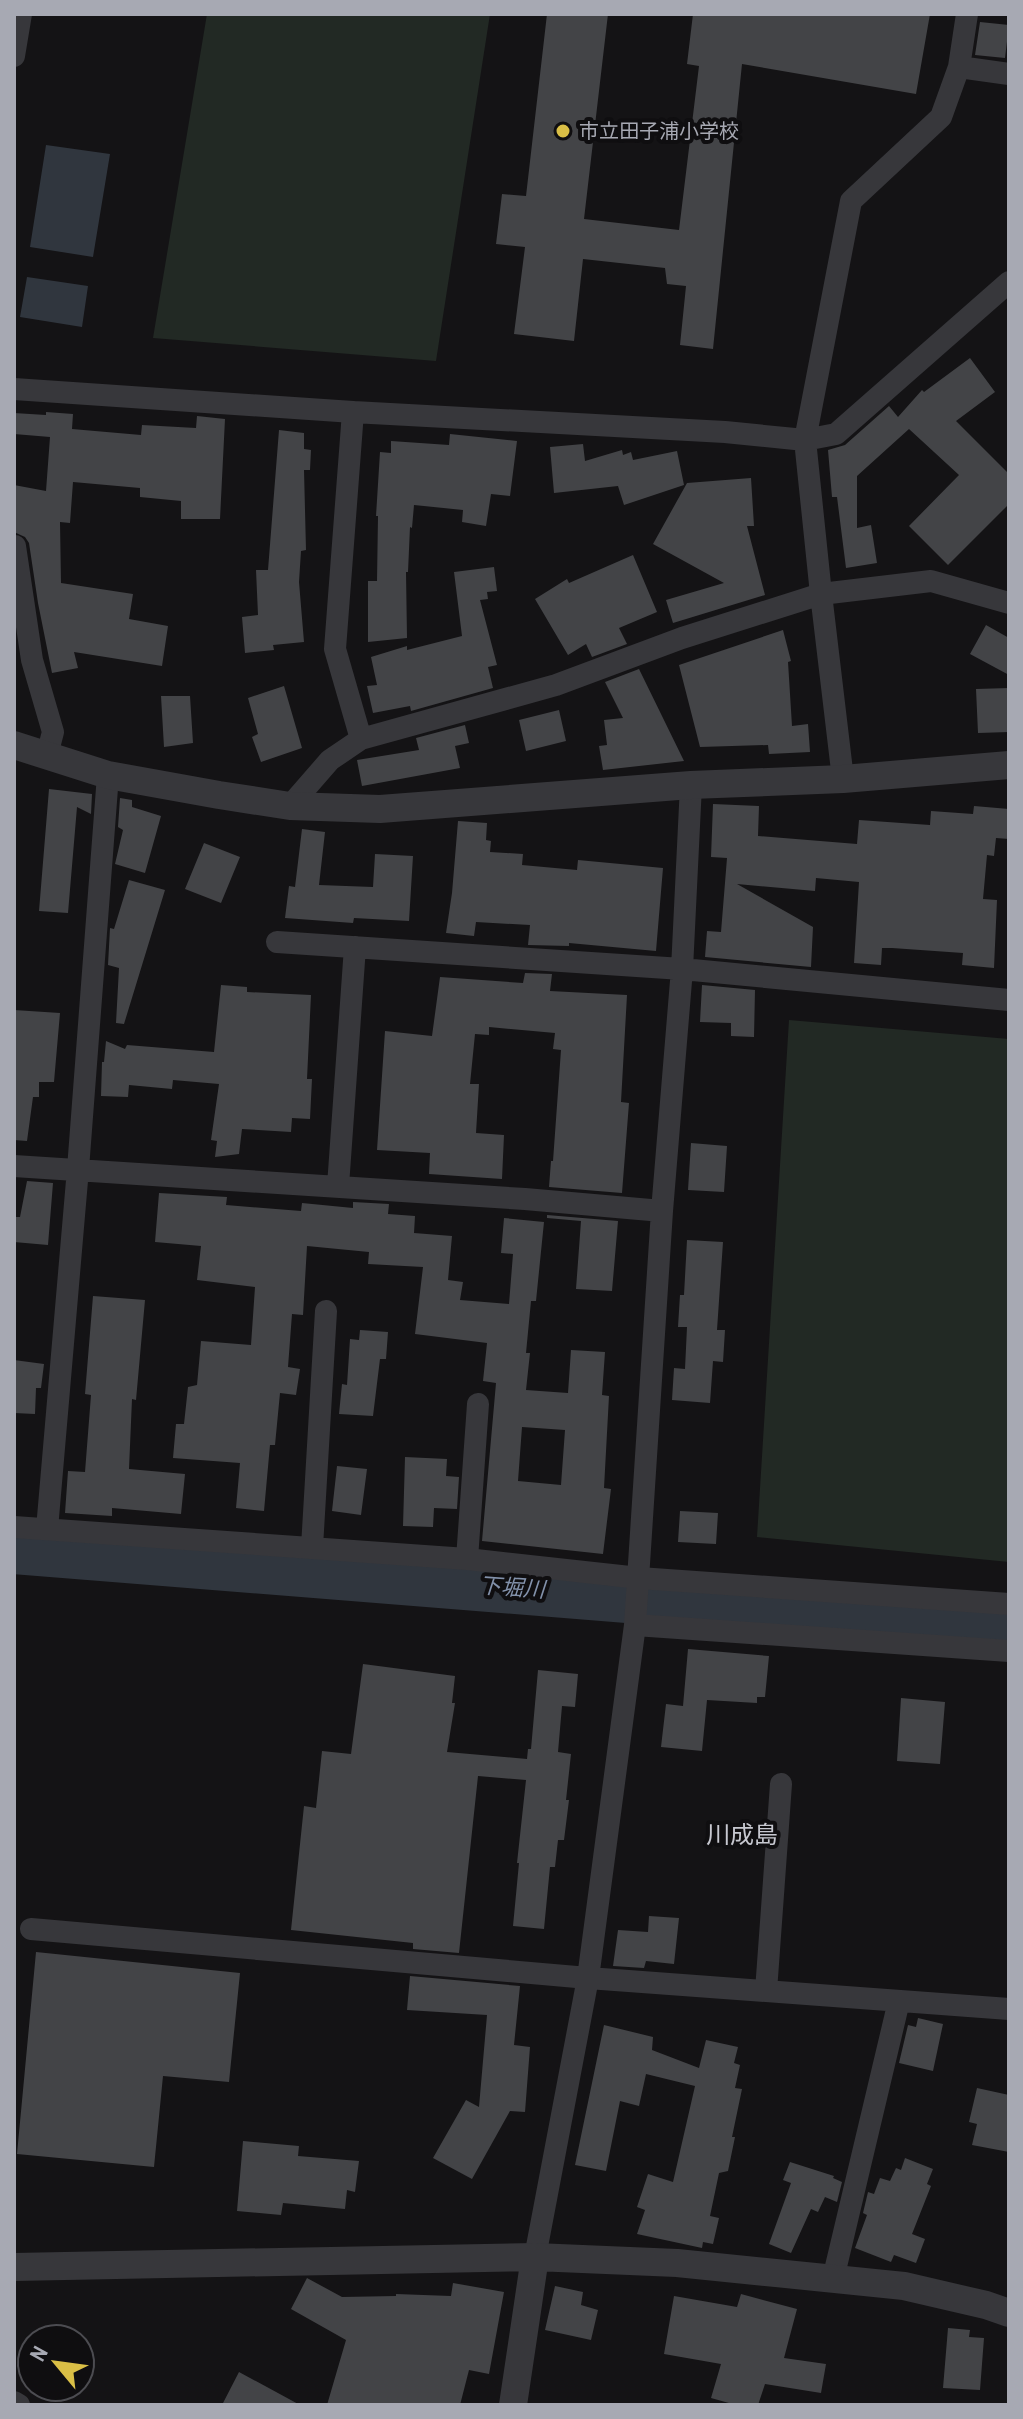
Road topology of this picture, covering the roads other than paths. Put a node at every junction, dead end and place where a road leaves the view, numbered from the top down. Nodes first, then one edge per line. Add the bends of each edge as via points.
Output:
1 (21, 14) edge
2 (967, 14) edge
3 (14, 56) edge
4 (959, 67) junction
5 (1009, 74) edge
6 (1009, 282) edge
7 (14, 389) edge
8 (353, 412) junction
9 (805, 440) junction
10 (15, 546) edge
11 (821, 594) junction
12 (1009, 603) edge
13 (361, 739) junction
14 (14, 745) edge
15 (47, 755) junction
16 (1009, 765) edge
17 (108, 775) junction
18 (843, 779) junction
19 (691, 785) junction
20 (290, 806) junction
21 (277, 942) dead end
22 (355, 947) junction
23 (682, 969) junction
24 (1009, 1000) edge
25 (14, 1166) edge
26 (78, 1169) junction
27 (338, 1186) junction
28 (662, 1211) junction
29 (326, 1311) dead end
30 (478, 1404) dead end
31 (14, 1527) edge
32 (47, 1529) junction
33 (312, 1547) junction
34 (467, 1559) junction
35 (639, 1579) junction
36 (1009, 1604) edge
37 (635, 1624) junction
38 (1009, 1651) edge
39 (781, 1784) dead end
40 (31, 1929) dead end
41 (588, 1978) junction
42 (766, 1991) junction
43 (899, 2001) junction
44 (1009, 2009) edge
45 (535, 2257) junction
46 (14, 2267) edge
47 (833, 2279) junction
48 (1009, 2313) edge
49 (513, 2405) edge

1 - 3 street
2 - 4 street
4 - 5 street
4 - 9 street via 941,117 851,201
6 - 9 street via 836,434
7 - 8 street
8 - 9 street
8 - 13 street via 335,649
9 - 11 street
10 - 15 street via 32,660 53,732
11 - 12 street via 931,581
11 - 13 street via 556,685
11 - 18 street
13 - 20 street via 330,760
14 - 15 street
15 - 17 street
16 - 18 street
17 - 20 street
17 - 26 street
18 - 19 street
19 - 20 street via 380,809
19 - 23 street
21 - 22 street
22 - 23 street
22 - 27 street
23 - 24 street
23 - 28 street
25 - 26 street
26 - 27 street
26 - 32 street
27 - 28 street
28 - 35 street
29 - 33 street
30 - 34 street
31 - 32 street
32 - 33 street
33 - 34 street
34 - 35 street
35 - 36 street
35 - 37 street
37 - 38 street
37 - 41 street
39 - 42 street
40 - 41 street
41 - 42 street
41 - 45 street
42 - 43 street
43 - 44 street
43 - 47 street
45 - 46 street
45 - 47 street via 677,2263
45 - 49 street
47 - 48 street via 904,2286

